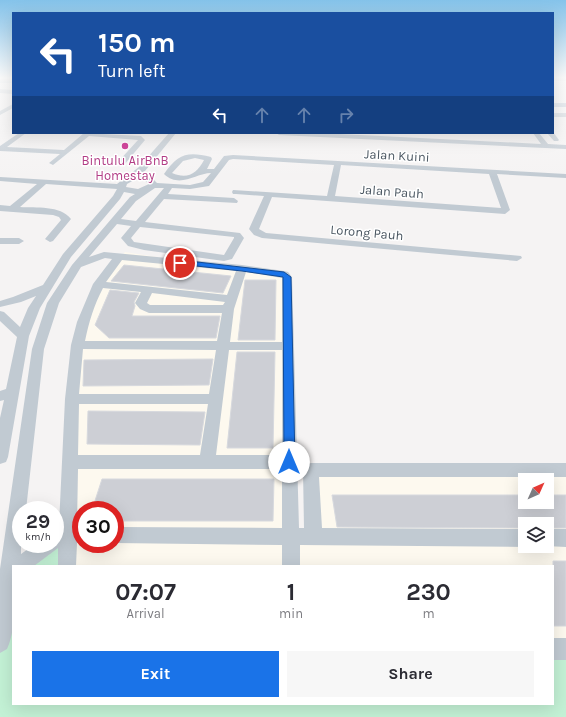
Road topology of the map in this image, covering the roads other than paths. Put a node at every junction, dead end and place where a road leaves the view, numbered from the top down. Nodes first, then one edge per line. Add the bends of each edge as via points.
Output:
1 (554, 115) edge
2 (565, 116) edge
3 (22, 134) edge
4 (88, 134) edge
5 (122, 134) edge
6 (172, 134) edge
7 (333, 134) edge
8 (474, 134) edge
9 (537, 134) edge
10 (551, 134) edge
11 (406, 136) edge
12 (541, 139) junction
13 (556, 140) junction
14 (566, 140) edge
15 (478, 143) junction
16 (546, 146) junction
17 (566, 147) edge
18 (0, 149) edge
19 (65, 152) junction
20 (121, 162) dead end
21 (53, 163) dead end
22 (338, 164) junction
23 (202, 171) junction
24 (218, 172) junction
25 (493, 173) junction
26 (566, 176) edge
27 (0, 179) edge
28 (45, 182) junction
29 (150, 182) junction
30 (124, 184) junction
31 (170, 186) junction
32 (270, 195) junction
33 (162, 196) junction
34 (330, 199) junction
35 (0, 208) edge
36 (12, 209) junction
37 (114, 221) junction
38 (138, 224) junction
39 (50, 239) dead end
40 (0, 241) edge
41 (19, 241) dead end
42 (92, 247) junction
43 (104, 255) junction
44 (119, 257) junction
45 (517, 258) dead end
46 (78, 265) junction
47 (242, 268) junction
48 (98, 284) junction
49 (46, 287) junction
50 (148, 290) junction
51 (0, 304) edge
52 (229, 304) junction
53 (0, 316) edge
54 (23, 336) junction
55 (77, 345) junction
56 (223, 346) junction
57 (288, 346) junction
58 (6, 394) edge
59 (72, 399) junction
60 (216, 399) junction
61 (0, 457) edge
62 (70, 462) junction
63 (207, 462) junction
64 (289, 462) junction
65 (566, 470) edge
66 (21, 501) edge
67 (124, 535) edge
68 (65, 536) edge
69 (290, 536) junction
70 (313, 536) junction
71 (518, 538) edge
72 (554, 538) edge
73 (566, 538) edge
74 (14, 553) edge
75 (36, 553) edge
76 (24, 565) edge
77 (66, 565) edge
78 (291, 565) edge
79 (10, 578) edge
80 (0, 642) edge
81 (566, 649) edge
82 (554, 650) edge

1 - 2 street
3 - 18 street
4 - 5 street
4 - 19 street
5 - 20 street via 142,139
6 - 30 street via 142,169
7 - 11 street
8 - 15 street
9 - 12 street
10 - 13 street
11 - 15 street
12 - 13 street
12 - 16 street
13 - 14 street
15 - 16 street
16 - 17 street
18 - 19 street
19 - 21 street
22 - 24 street, Jalan Kuini via 233,157 227,158
22 - 25 street, Jalan Kuini
22 - 34 street
23 - 23 street via 179,178 168,174 180,158 185,156 208,159
23 - 24 street
24 - 31 street via 206,184 197,187
25 - 26 street, Jalan Kuini
25 - 34 street, Jalan Pauh via 506,210 504,211
27 - 28 street
28 - 30 street
28 - 36 street
29 - 30 street via 141,177
29 - 30 street via 129,191
29 - 31 street
29 - 37 street
30 - 49 street via 117,197 67,256
31 - 33 street
32 - 33 street, Jalan Pauh
32 - 34 street, Jalan Pauh
32 - 45 street, Lorong Pauh via 254,229 257,234
33 - 38 street
35 - 36 street
36 - 39 street via 55,212 62,215 66,219
37 - 38 street
37 - 42 street
38 - 38 street via 237,235 239,238 230,256 226,258 144,247 131,244 126,238
40 - 41 street
42 - 43 street
42 - 46 street
43 - 44 street
43 - 46 street
44 - 47 street
44 - 48 street
46 - 66 street via 53,303 38,349
47 - 52 street
47 - 57 street via 284,274 287,277
48 - 50 street
48 - 55 street via 86,311
49 - 51 street via 17,300
49 - 54 street
50 - 52 street
50 - 52 street via 141,303 149,309
52 - 56 street
53 - 54 street
54 - 58 street
55 - 56 street
55 - 59 street
56 - 57 street
56 - 60 street
57 - 64 street
58 - 61 street
59 - 60 street
59 - 62 street
60 - 63 street
62 - 63 street
62 - 68 street
63 - 64 street
64 - 69 street
65 - 70 street via 311,470
67 - 69 street
68 - 77 street
69 - 70 street
69 - 78 street
70 - 71 street
72 - 73 street
74 - 79 street
75 - 76 street
79 - 80 street
81 - 82 street

